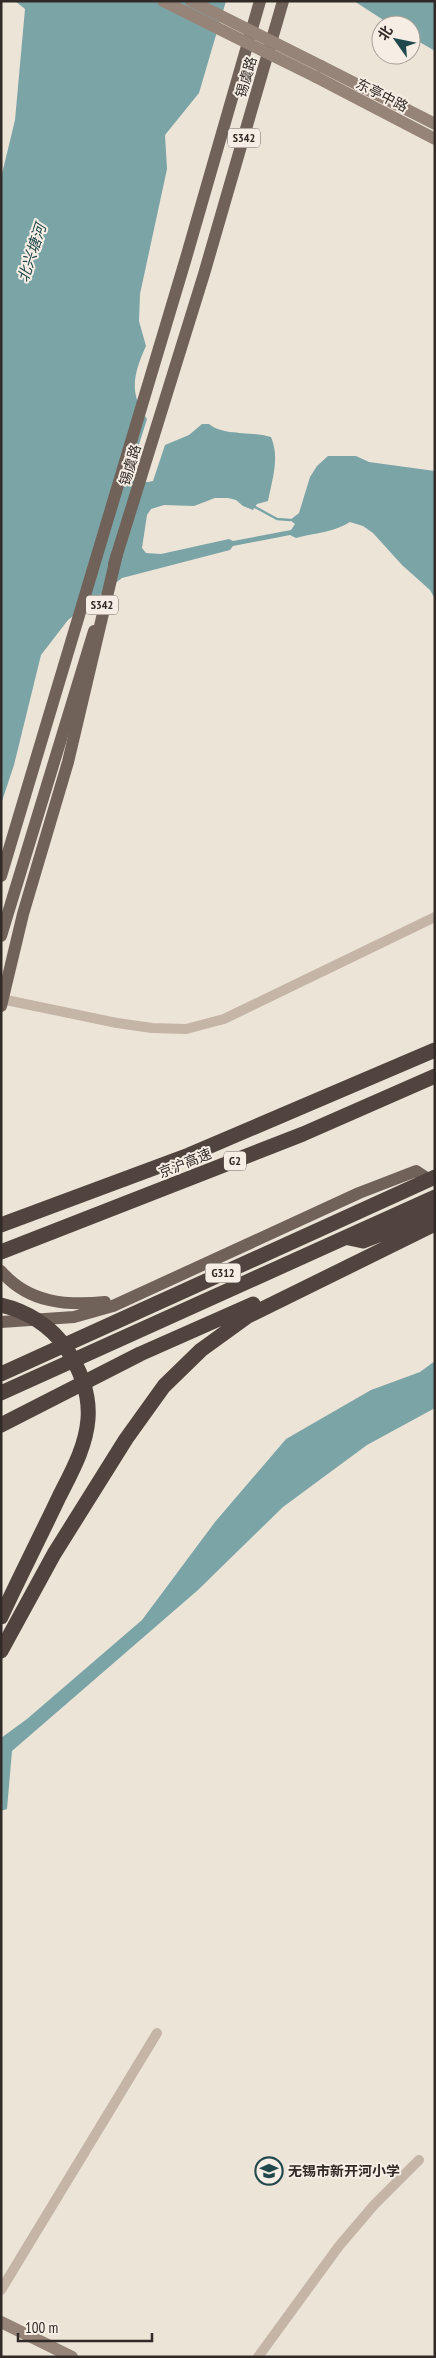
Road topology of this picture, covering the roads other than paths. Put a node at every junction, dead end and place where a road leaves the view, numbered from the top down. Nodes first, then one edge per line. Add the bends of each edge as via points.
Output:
1 (163, 1) edge
2 (192, 1) edge
3 (260, 1) edge
4 (283, 1) edge
5 (318, 72) junction
6 (435, 124) edge
7 (435, 139) edge
8 (117, 554) junction
9 (1, 876) edge
10 (435, 917) edge
11 (1, 936) edge
12 (1, 999) edge
13 (1, 1006) edge
14 (435, 1050) edge
15 (435, 1076) edge
16 (432, 1178) edge
17 (435, 1197) edge
18 (435, 1213) edge
19 (435, 1224) edge
20 (1, 1225) edge
21 (348, 1237) junction
22 (1, 1252) edge
23 (348, 1266) junction
24 (1, 1271) edge
25 (122, 1300) junction
26 (1, 1305) edge
27 (1, 1322) edge
28 (6, 1371) edge
29 (1, 1393) edge
30 (1, 1425) edge
31 (1, 1617) edge
32 (1, 1651) edge
33 (157, 2033) dead end
34 (419, 2160) dead end
35 (1, 2290) edge
36 (1, 2322) edge
37 (72, 2357) edge
38 (258, 2357) edge

1 - 5 main road, bridge
2 - 5 main road, bridge
3 - 9 main road, 锡虞路 / S342
4 - 8 main road, 锡虞路 / S342 via 204,274
5 - 6 main road, 东亭中路
5 - 7 main road, 东亭中路
8 - 11 main road, 锡虞路 / S342, bridge
8 - 13 main road, bridge via 68,762 23,914
10 - 12 street via 224,1019 186,1029 117,1023
14 - 20 highway, 京沪高速 / G2 via 189,1154
15 - 22 highway, 京沪高速 / G2 via 302,1134
16 - 25 main road via 416,1171 359,1192
16 - 28 highway, G312
17 - 21 highway, G312
18 - 21 highway via 363,1241
19 - 23 highway
21 - 29 highway, G312
23 - 30 highway via 295,1285 140,1354
23 - 32 highway via 248,1316 201,1350 164,1386 126,1439 54,1554
24 - 25 main road via 15,1283 50,1301 81,1304
25 - 27 main road via 113,1306 74,1317
26 - 31 highway, bridge via 38,1320 59,1338 78,1365 86,1390 88,1419 80,1454
33 - 35 street
34 - 38 street via 339,2246
36 - 37 main road

